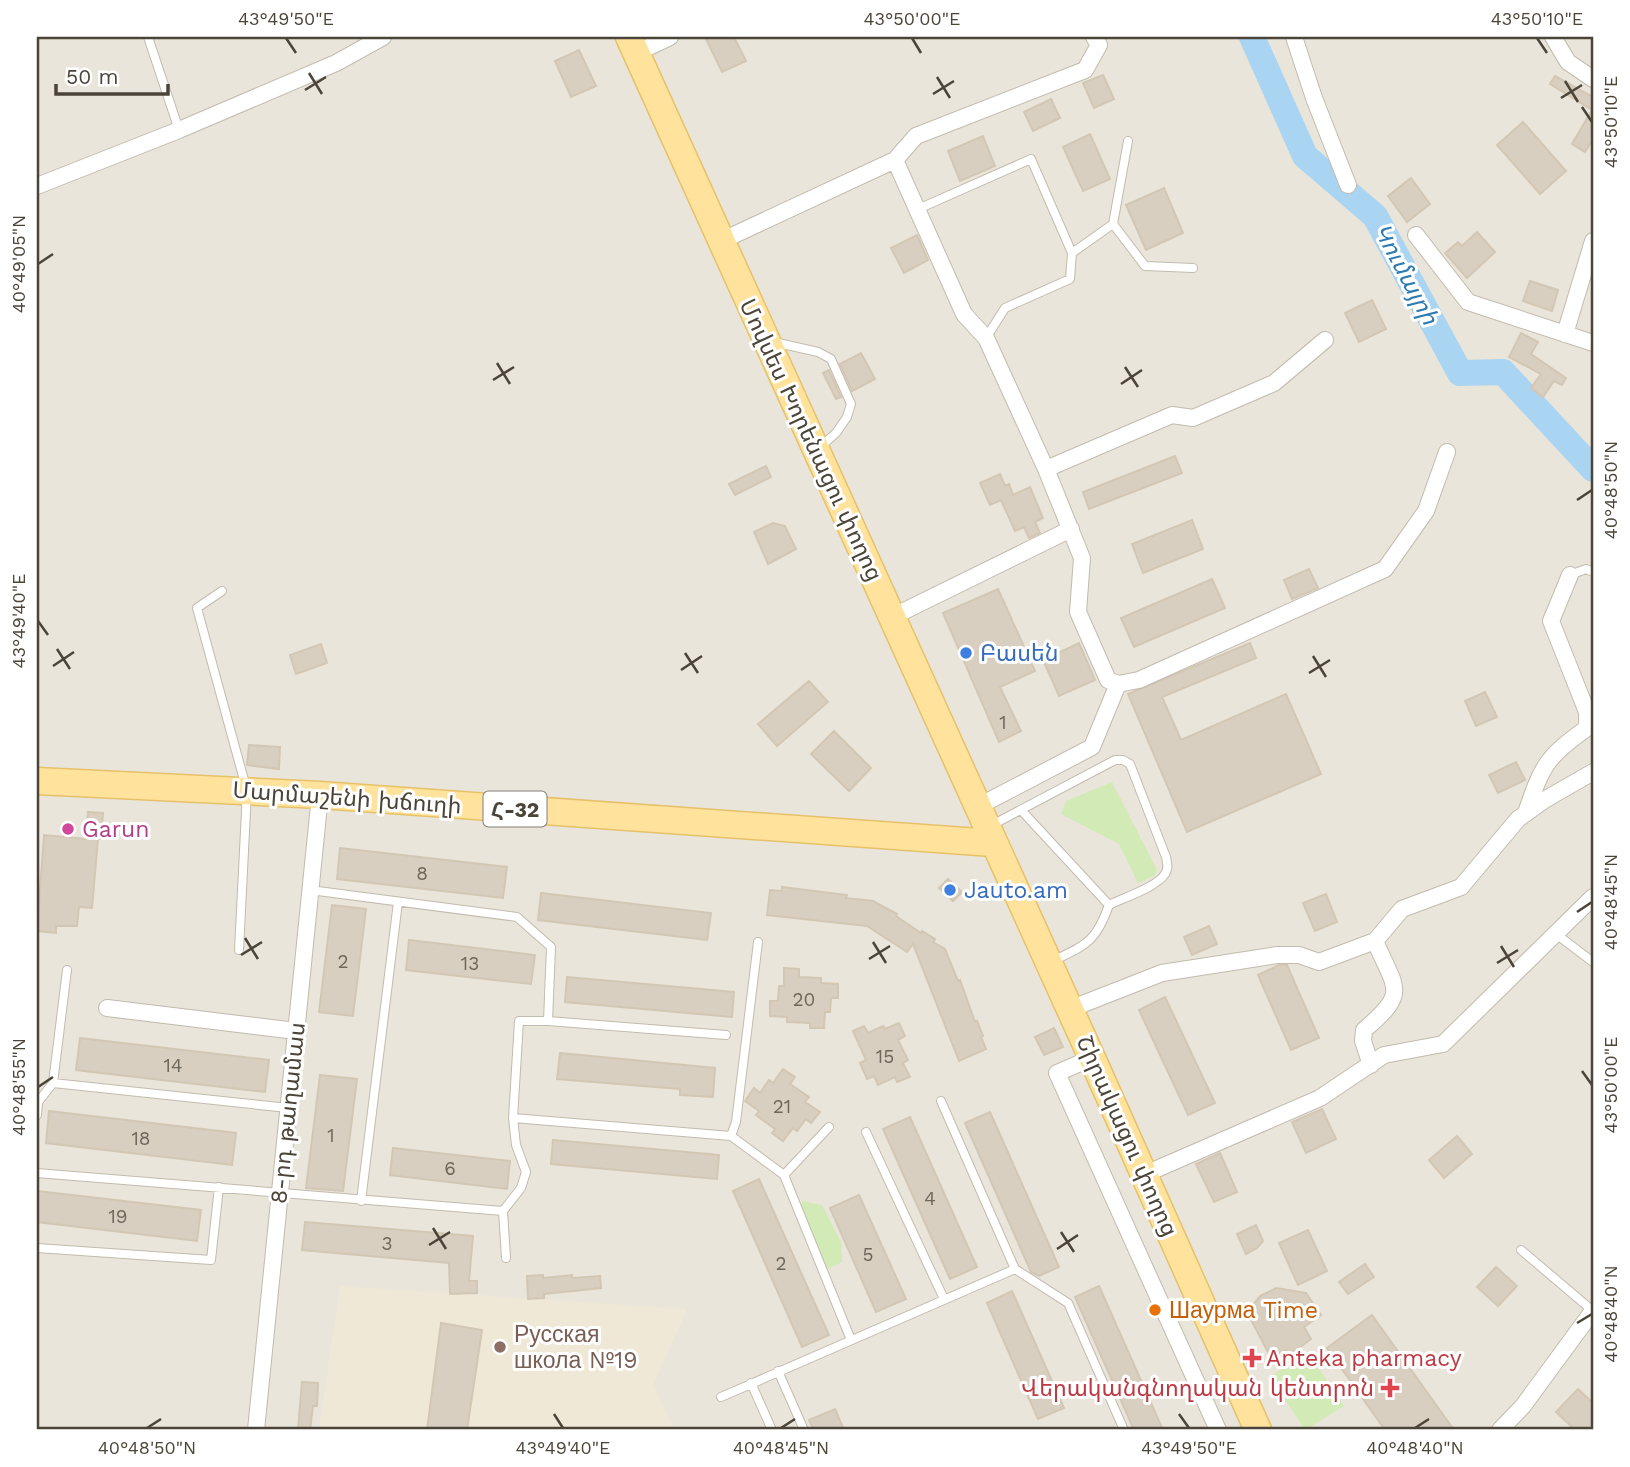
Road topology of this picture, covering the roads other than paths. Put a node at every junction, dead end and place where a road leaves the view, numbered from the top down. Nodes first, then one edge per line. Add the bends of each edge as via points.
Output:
1 (148, 37) edge
2 (383, 37) edge
3 (670, 37) edge
4 (1094, 37) edge
5 (1294, 37) edge
6 (1553, 37) edge
7 (632, 45) edge
8 (1593, 79) edge
9 (179, 130) junction
10 (1128, 141) dead end
11 (895, 160) junction
12 (37, 185) edge
13 (1348, 185) dead end
14 (918, 209) junction
15 (1113, 225) junction
16 (1416, 235) dead end
17 (1593, 241) edge
18 (721, 242) junction
19 (1072, 253) junction
20 (1193, 268) dead end
21 (1565, 334) junction
22 (986, 338) junction
23 (766, 340) junction
24 (1325, 340) dead end
25 (1593, 344) edge
26 (817, 450) junction
27 (1447, 452) dead end
28 (1046, 469) junction
29 (1071, 529) junction
30 (1593, 572) edge
31 (1570, 575) joint
32 (222, 592) dead end
33 (892, 617) junction
34 (1118, 684) junction
35 (1593, 772) edge
36 (37, 781) edge
37 (247, 791) junction
38 (320, 795) junction
39 (1021, 810) junction
40 (1526, 813) junction
41 (985, 826) junction
42 (310, 890) junction
43 (1593, 897) edge
44 (398, 902) junction
45 (1109, 905) junction
46 (1556, 933) junction
47 (1376, 941) junction
48 (758, 942) dead end
49 (239, 950) dead end
50 (1593, 962) edge
51 (1049, 963) junction
52 (67, 970) dead end
53 (107, 1008) dead end
54 (1070, 1009) junction
55 (548, 1021) junction
56 (296, 1031) junction
57 (726, 1035) dead end
58 (1092, 1058) junction
59 (1371, 1065) junction
60 (53, 1083) junction
61 (941, 1101) dead end
62 (288, 1108) junction
63 (37, 1115) edge
64 (513, 1118) junction
65 (829, 1127) dead end
66 (866, 1132) dead end
67 (731, 1136) junction
68 (37, 1173) edge
69 (784, 1175) junction
70 (1143, 1175) junction
71 (219, 1187) junction
72 (280, 1192) junction
73 (361, 1201) junction
74 (503, 1211) junction
75 (37, 1248) edge
76 (1521, 1251) dead end
77 (506, 1258) dead end
78 (1015, 1269) junction
79 (944, 1299) junction
80 (1593, 1311) edge
81 (851, 1340) junction
82 (778, 1371) junction
83 (751, 1383) junction
84 (721, 1397) dead end
85 (256, 1430) edge
86 (772, 1430) edge
87 (804, 1430) edge
88 (1124, 1430) edge
89 (1218, 1430) edge
90 (1258, 1430) edge
91 (1500, 1430) edge

1 - 9 lane
2 - 9 street
3 - 7 street
4 - 11 street via 1099,45 1085,69 916,136
5 - 13 street
6 - 8 street via 1568,62
7 - 18 main road, Մովսես Խորենացու փողոց
9 - 12 street
10 - 15 lane
11 - 14 street
11 - 18 street
14 - 19 lane via 1031,159
14 - 22 street via 964,314
15 - 19 lane
15 - 20 lane via 1145,266
16 - 21 street via 1468,302
17 - 21 street
18 - 23 main road, Մովսես Խորենացու փողոց
19 - 22 lane via 1070,279 1005,308
21 - 25 street
22 - 28 street
23 - 26 main road, Մովսես Խորենացու փողոց
23 - 26 lane via 831,359 851,404 836,433
24 - 28 street via 1274,383 1194,418 1172,415
26 - 33 main road, Մովսես Խորենացու փողոց
27 - 34 street via 1426,511 1385,569 1139,680
28 - 29 street
29 - 33 street
29 - 34 street via 1082,558 1078,612 1108,680
30 - 31 lane via 1586,569
31 - 40 street via 1552,621 1587,712 1587,728 1558,749 1540,773
32 - 37 lane via 197,608
33 - 41 main road, Մովսես Խորենացու փողոց
34 - 41 street via 1092,747
35 - 40 street
36 - 37 main road, Մարմաշենի խճուղի / Հ-32
37 - 38 main road, Մարմաշենի խճուղի / Հ-32
37 - 49 lane
38 - 41 main road, Մարմաշենի խճուղի / Հ-32
38 - 42 street, 8-րդ թաղամաս
39 - 41 lane
39 - 45 lane
39 - 45 lane via 1115,760 1130,764 1168,867 1157,882
40 - 47 street via 1461,887 1402,909
41 - 51 main road, Շիրակացու փողոց
42 - 44 lane
42 - 56 street, 8-րդ թաղամաս
43 - 46 street
44 - 55 lane via 517,916 551,947
44 - 73 lane
45 - 51 lane via 1091,939
46 - 50 lane
46 - 59 street via 1443,1044 1384,1055
47 - 54 street via 1319,962 1299,955 1277,955 1162,973
47 - 59 street via 1395,988 1386,1012 1364,1030
48 - 67 lane
51 - 54 main road, Շիրակացու փողոց
52 - 60 lane
53 - 56 street
54 - 58 main road, Շիրակացու փողոց
55 - 57 lane
55 - 64 lane via 519,1021
56 - 62 street, 8-րդ թաղամաս
58 - 70 main road, Շիրակացու փողոց
58 - 89 street via 1057,1073
59 - 70 street via 1320,1098
60 - 62 lane
60 - 63 lane via 38,1102
61 - 78 lane
62 - 72 street, 8-րդ թաղամաս
64 - 67 lane
64 - 74 lane via 526,1172 521,1188
65 - 69 lane
66 - 79 lane
67 - 69 lane
68 - 71 lane
69 - 81 lane
70 - 90 main road, Շիրակացու փողոց
71 - 72 lane
71 - 75 lane via 211,1260
72 - 73 lane
72 - 85 street, 8-րդ թաղամաս
73 - 74 lane
74 - 77 lane
76 - 80 lane
78 - 79 lane
78 - 88 lane via 1068,1303
79 - 81 lane
80 - 91 street
81 - 82 lane
82 - 83 lane
82 - 87 lane
83 - 84 lane
83 - 86 lane

